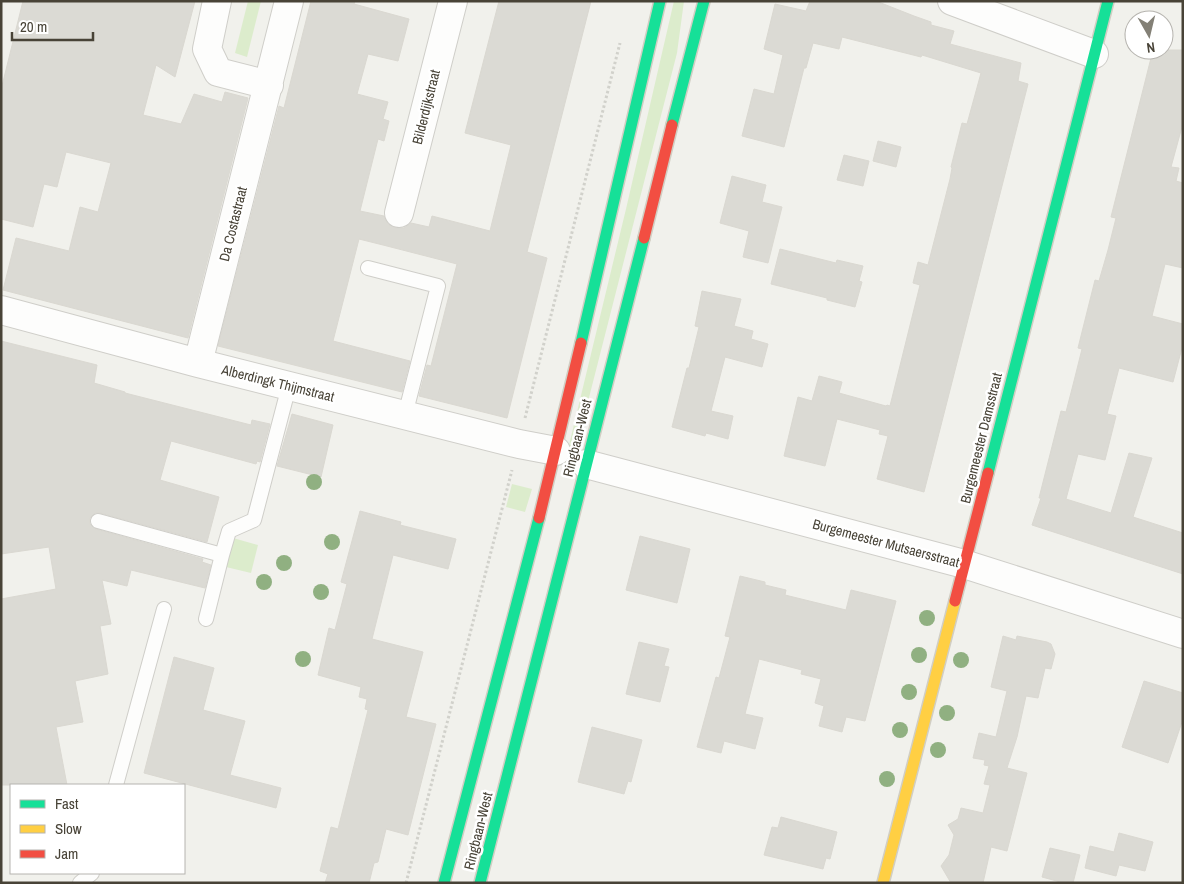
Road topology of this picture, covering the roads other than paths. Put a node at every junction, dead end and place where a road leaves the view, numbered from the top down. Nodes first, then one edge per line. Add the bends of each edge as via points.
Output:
1 (217, 1) edge
2 (289, 1) edge
3 (453, 1) edge
4 (660, 1) edge
5 (704, 1) edge
6 (952, 1) edge
7 (1108, 1) edge
8 (1094, 54) junction
9 (269, 85) junction
10 (398, 213) dead end
11 (368, 268) dead end
12 (1, 310) edge
13 (198, 363) junction
14 (288, 386) junction
15 (405, 415) junction
16 (556, 452) junction
17 (586, 464) junction
18 (98, 521) dead end
19 (222, 555) junction
20 (964, 564) junction
21 (164, 609) dead end
22 (206, 619) dead end
23 (1183, 634) edge
24 (116, 784) edge
25 (91, 874) edge
26 (80, 883) edge
27 (444, 883) edge
28 (480, 883) edge
29 (883, 883) edge

1 - 9 street via 207,49 218,72
2 - 9 street, Da Costastraat
3 - 10 street, Bilderdijkstraat
4 - 16 main road, Ringbaan-West
5 - 17 main road, Ringbaan-West
6 - 8 street
7 - 8 main road, Burgemeester Damsstraat
8 - 20 main road, Burgemeester Damsstraat
9 - 13 street, Da Costastraat
11 - 15 lane via 438,286
12 - 13 street, Alberdingk Thijmstraat
13 - 14 street, Alberdingk Thijmstraat
14 - 15 street, Alberdingk Thijmstraat
14 - 19 lane via 254,520 229,531
15 - 16 street, Alberdingk Thijmstraat
16 - 27 main road, Ringbaan-West
17 - 20 street, Burgemeester Mutsaersstraat
17 - 28 main road, Ringbaan-West
18 - 19 lane
19 - 22 lane
20 - 23 street, Burgemeester Mutsaersstraat
20 - 29 main road, Burgemeester Damsstraat
21 - 24 lane
25 - 26 lane

